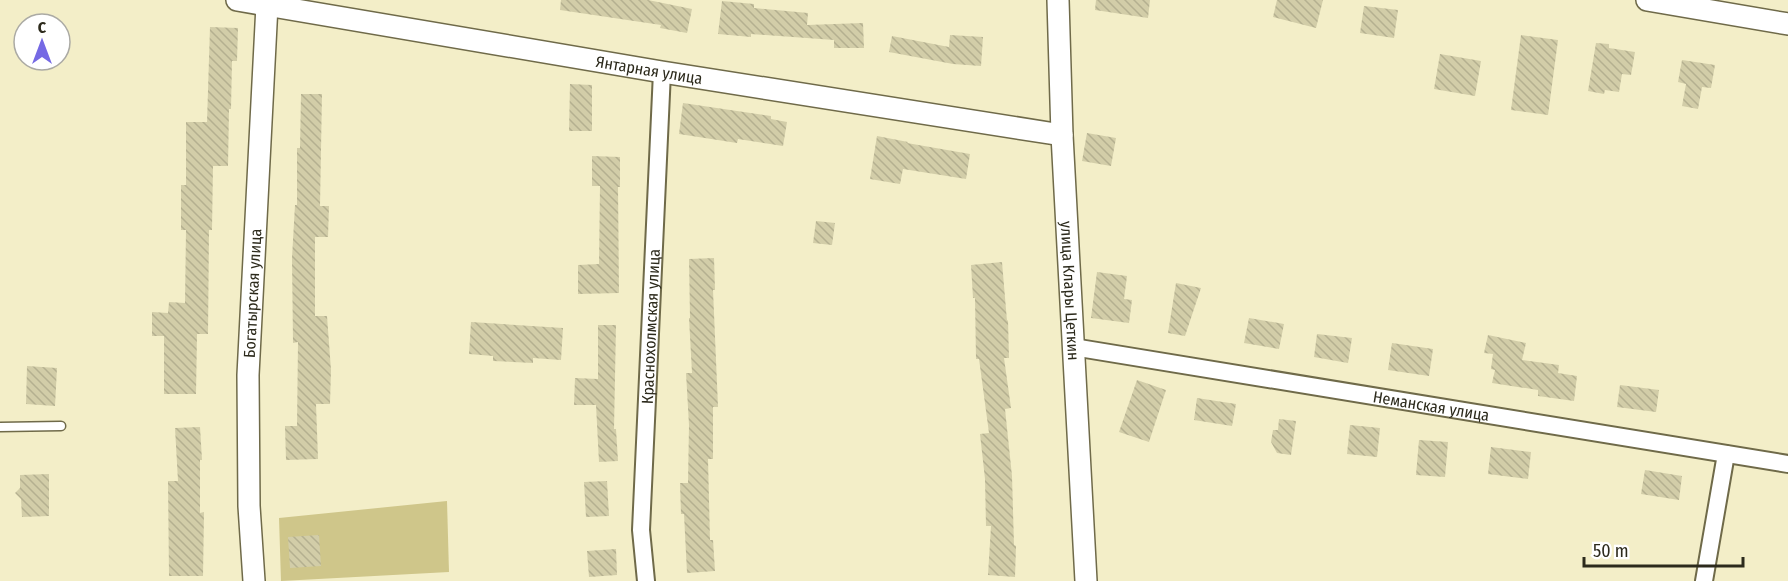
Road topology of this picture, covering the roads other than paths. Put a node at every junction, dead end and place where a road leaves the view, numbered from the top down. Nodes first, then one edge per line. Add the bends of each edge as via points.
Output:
1 (237, 0) edge
2 (1058, 0) edge
3 (1647, 0) edge
4 (267, 5) junction
5 (1788, 24) edge
6 (662, 72) junction
7 (1062, 135) junction
8 (1073, 347) junction
9 (61, 426) dead end
10 (0, 428) edge
11 (1726, 454) junction
12 (1788, 464) edge
13 (254, 581) edge
14 (646, 581) edge
15 (1086, 581) edge
16 (1704, 581) edge

1 - 4 street, Янтарная улица
2 - 7 street, улица Клары Цеткин
3 - 5 street
4 - 6 street, Янтарная улица
4 - 13 street, Богатырская улица via 248,375
6 - 7 street, Янтарная улица
6 - 14 street, Краснохолмская улица via 641,530
7 - 8 street, улица Клары Цеткин
8 - 11 street, Неманская улица
8 - 15 street, улица Клары Цеткин
9 - 10 lane
11 - 12 street, Неманская улица
11 - 16 street

